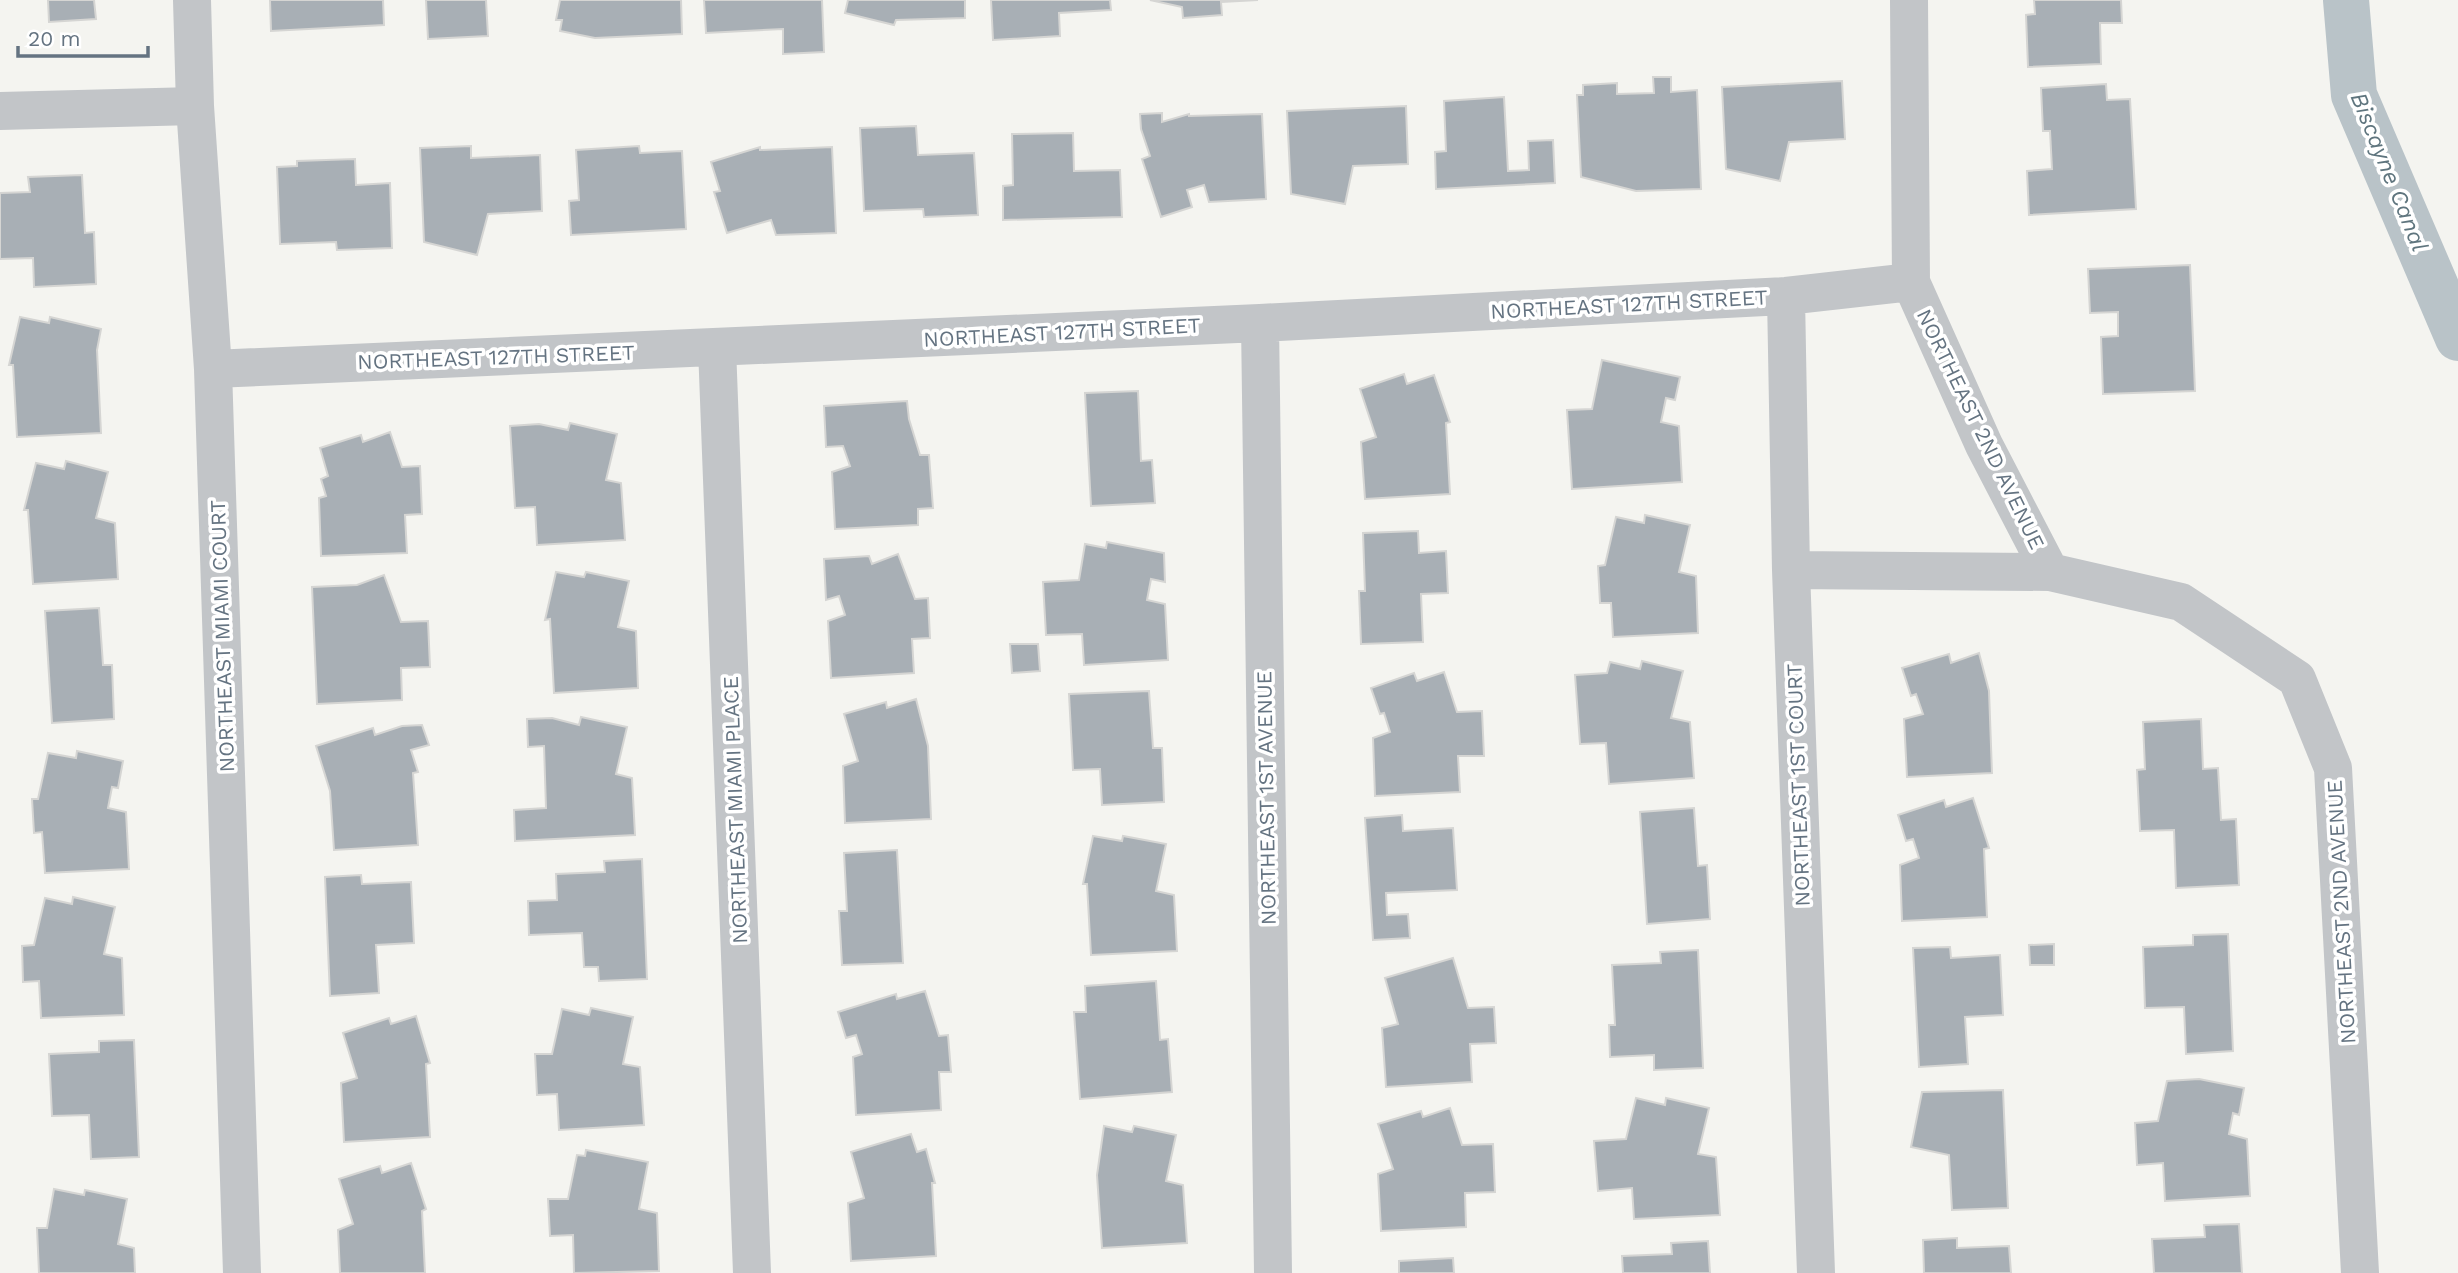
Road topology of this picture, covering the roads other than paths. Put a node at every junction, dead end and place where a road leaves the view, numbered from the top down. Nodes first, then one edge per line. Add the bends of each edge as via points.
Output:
1 (192, 0) edge
2 (1909, 0) edge
3 (195, 106) junction
4 (0, 111) edge
5 (1911, 282) junction
6 (1786, 296) junction
7 (1260, 323) junction
8 (717, 347) junction
9 (213, 369) junction
10 (1791, 570) junction
11 (2050, 572) junction
12 (242, 1273) edge
13 (752, 1273) edge
14 (1273, 1273) edge
15 (1815, 1273) edge
16 (2360, 1273) edge

1 - 3 street, NORTHEAST MIAMI COURT
2 - 5 street, NORTHEAST 2ND AVENUE
3 - 4 street
3 - 9 street, NORTHEAST MIAMI COURT
5 - 6 street, NORTHEAST 127TH STREET
5 - 11 street, NORTHEAST 2ND AVENUE via 1984,445
6 - 7 street, NORTHEAST 127TH STREET
6 - 10 street, NORTHEAST 1ST COURT
7 - 8 street, NORTHEAST 127TH STREET
7 - 14 street, NORTHEAST 1ST AVENUE
8 - 9 street, NORTHEAST 127TH STREET
8 - 13 street, NORTHEAST MIAMI PLACE
9 - 12 street, NORTHEAST MIAMI COURT
10 - 11 street
10 - 15 street, NORTHEAST 1ST COURT
11 - 16 street, NORTHEAST 2ND AVENUE via 2181,602 2297,679 2333,768

